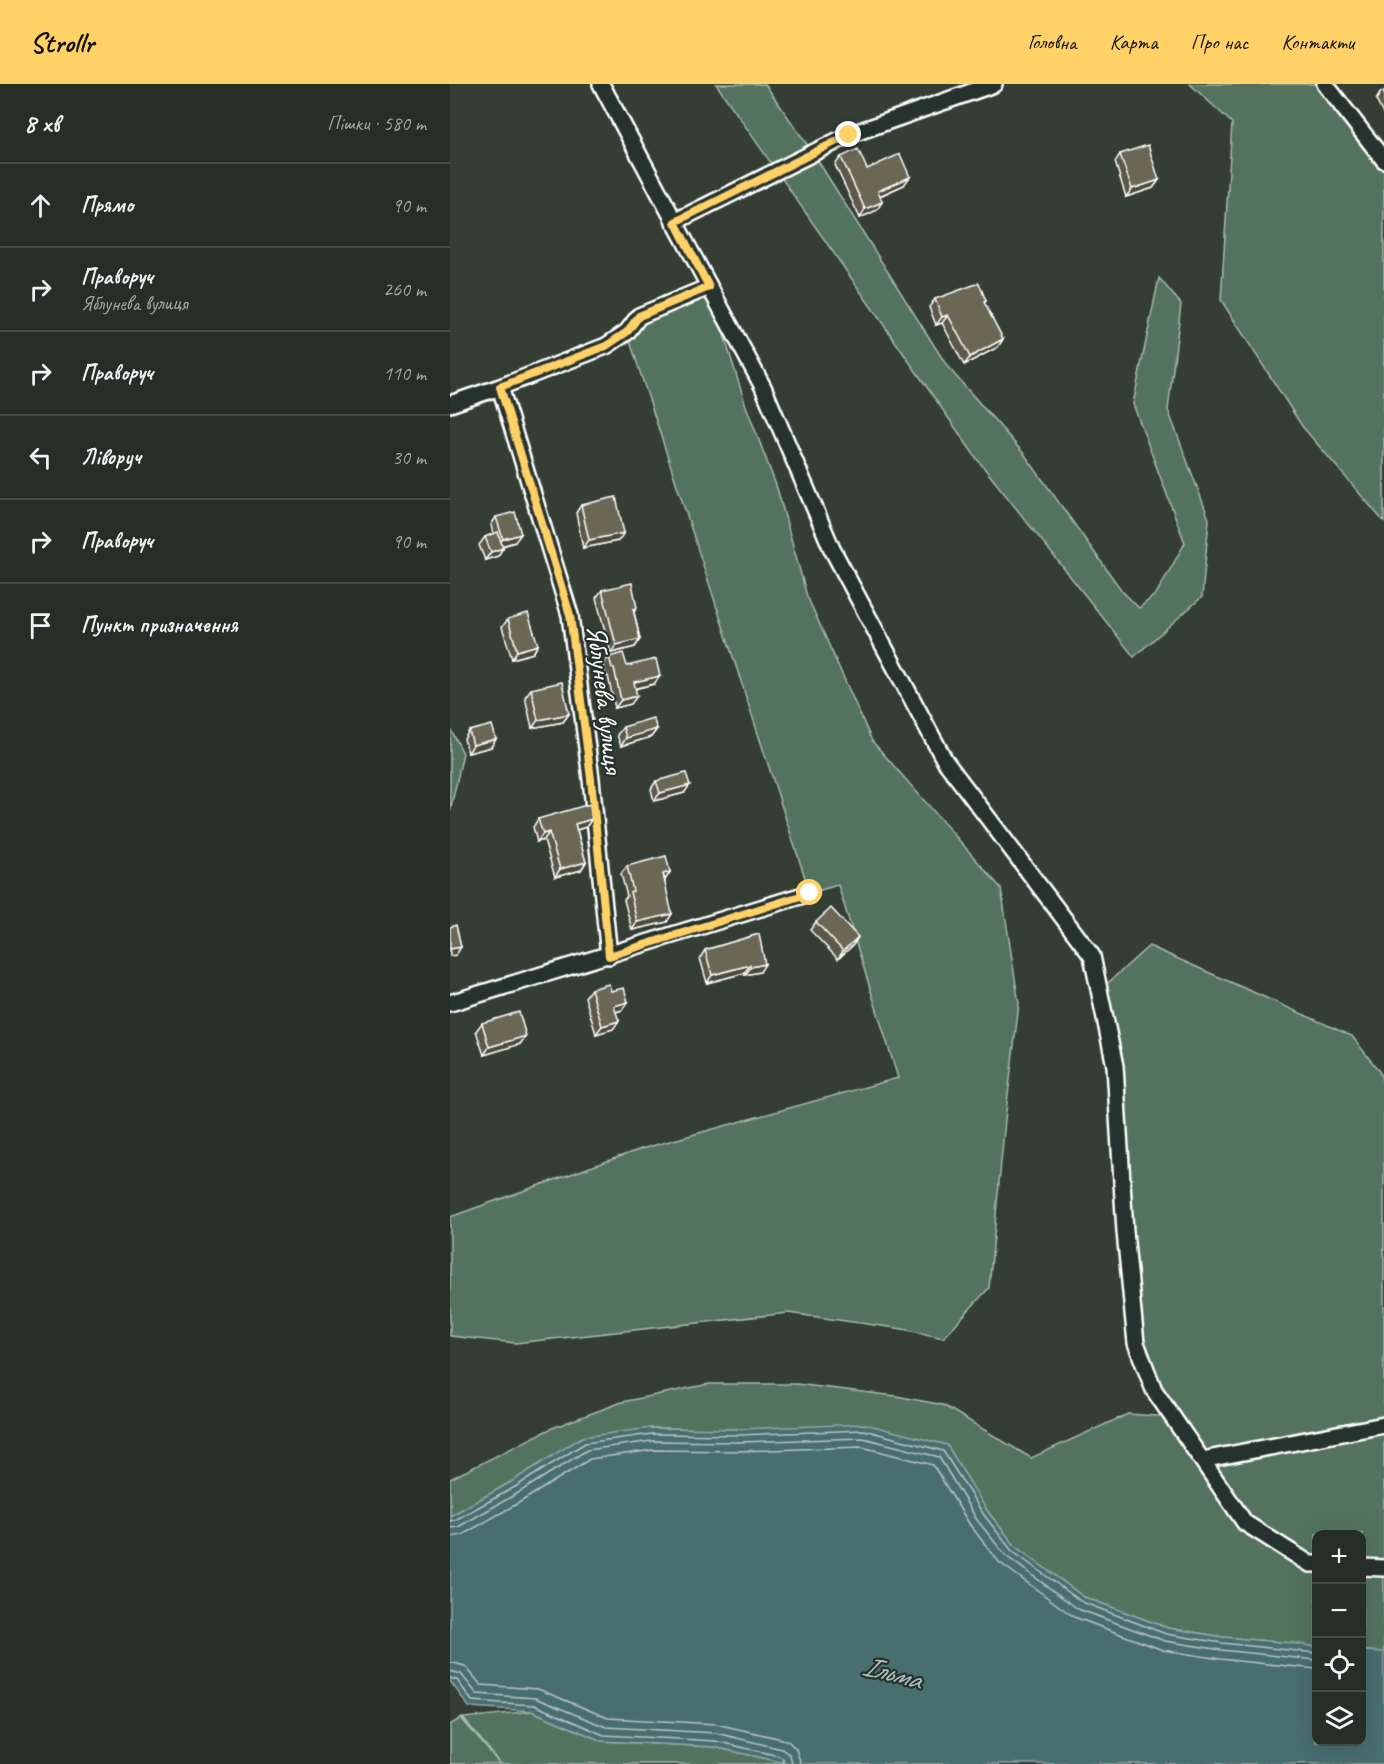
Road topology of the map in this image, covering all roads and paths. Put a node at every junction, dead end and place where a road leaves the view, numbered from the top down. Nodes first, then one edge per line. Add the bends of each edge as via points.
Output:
1 (601, 84) edge
2 (994, 84) edge
3 (1326, 84) edge
4 (1384, 160) edge
5 (675, 222) junction
6 (709, 287) junction
7 (500, 387) junction
8 (450, 404) edge
9 (810, 893) dead end
10 (609, 956) junction
11 (450, 1003) edge
12 (1384, 1425) edge
13 (1202, 1460) junction
14 (1312, 1564) edge
15 (1366, 1567) edge
16 (1384, 1568) edge

1 - 5 street
2 - 5 street via 849,135
3 - 4 street
5 - 6 street
6 - 7 street via 639,316 627,332 606,346
6 - 13 street via 763,387 832,549 945,761 1092,956 1115,1066 1136,1343 1154,1390
7 - 8 street
7 - 10 street, Яблунева вулиця via 570,615
9 - 10 street
10 - 11 street
12 - 13 street
13 - 14 street via 1245,1522
15 - 16 street

